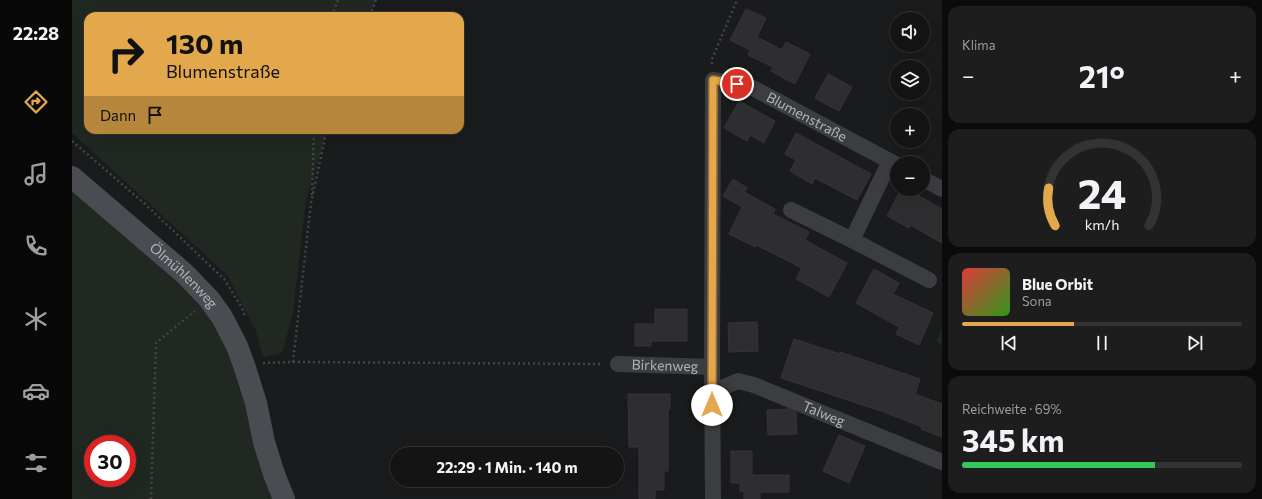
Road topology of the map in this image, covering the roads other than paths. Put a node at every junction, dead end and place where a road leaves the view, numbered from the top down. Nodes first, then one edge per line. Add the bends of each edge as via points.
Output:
1 (713, 80) joint
2 (890, 161) edge
3 (890, 170) edge
4 (72, 176) edge
5 (930, 183) edge
6 (942, 189) edge
7 (791, 210) dead end
8 (852, 240) junction
9 (929, 280) dead end
10 (618, 364) road end
11 (712, 367) junction
12 (712, 405) junction
13 (942, 462) edge
14 (284, 499) edge
15 (713, 499) edge

1 - 2 street, Blumenstraße via 749,86
1 - 11 street, Birkenweg
3 - 8 street
4 - 14 main road, Ölmühlenweg via 185,274 222,317 245,368 264,442
5 - 6 street
7 - 8 street
8 - 9 street
10 - 11 street, Birkenweg
11 - 12 street, Birkenweg
12 - 13 street, Talweg via 722,388 738,381 754,385
12 - 15 street, Birkenweg

